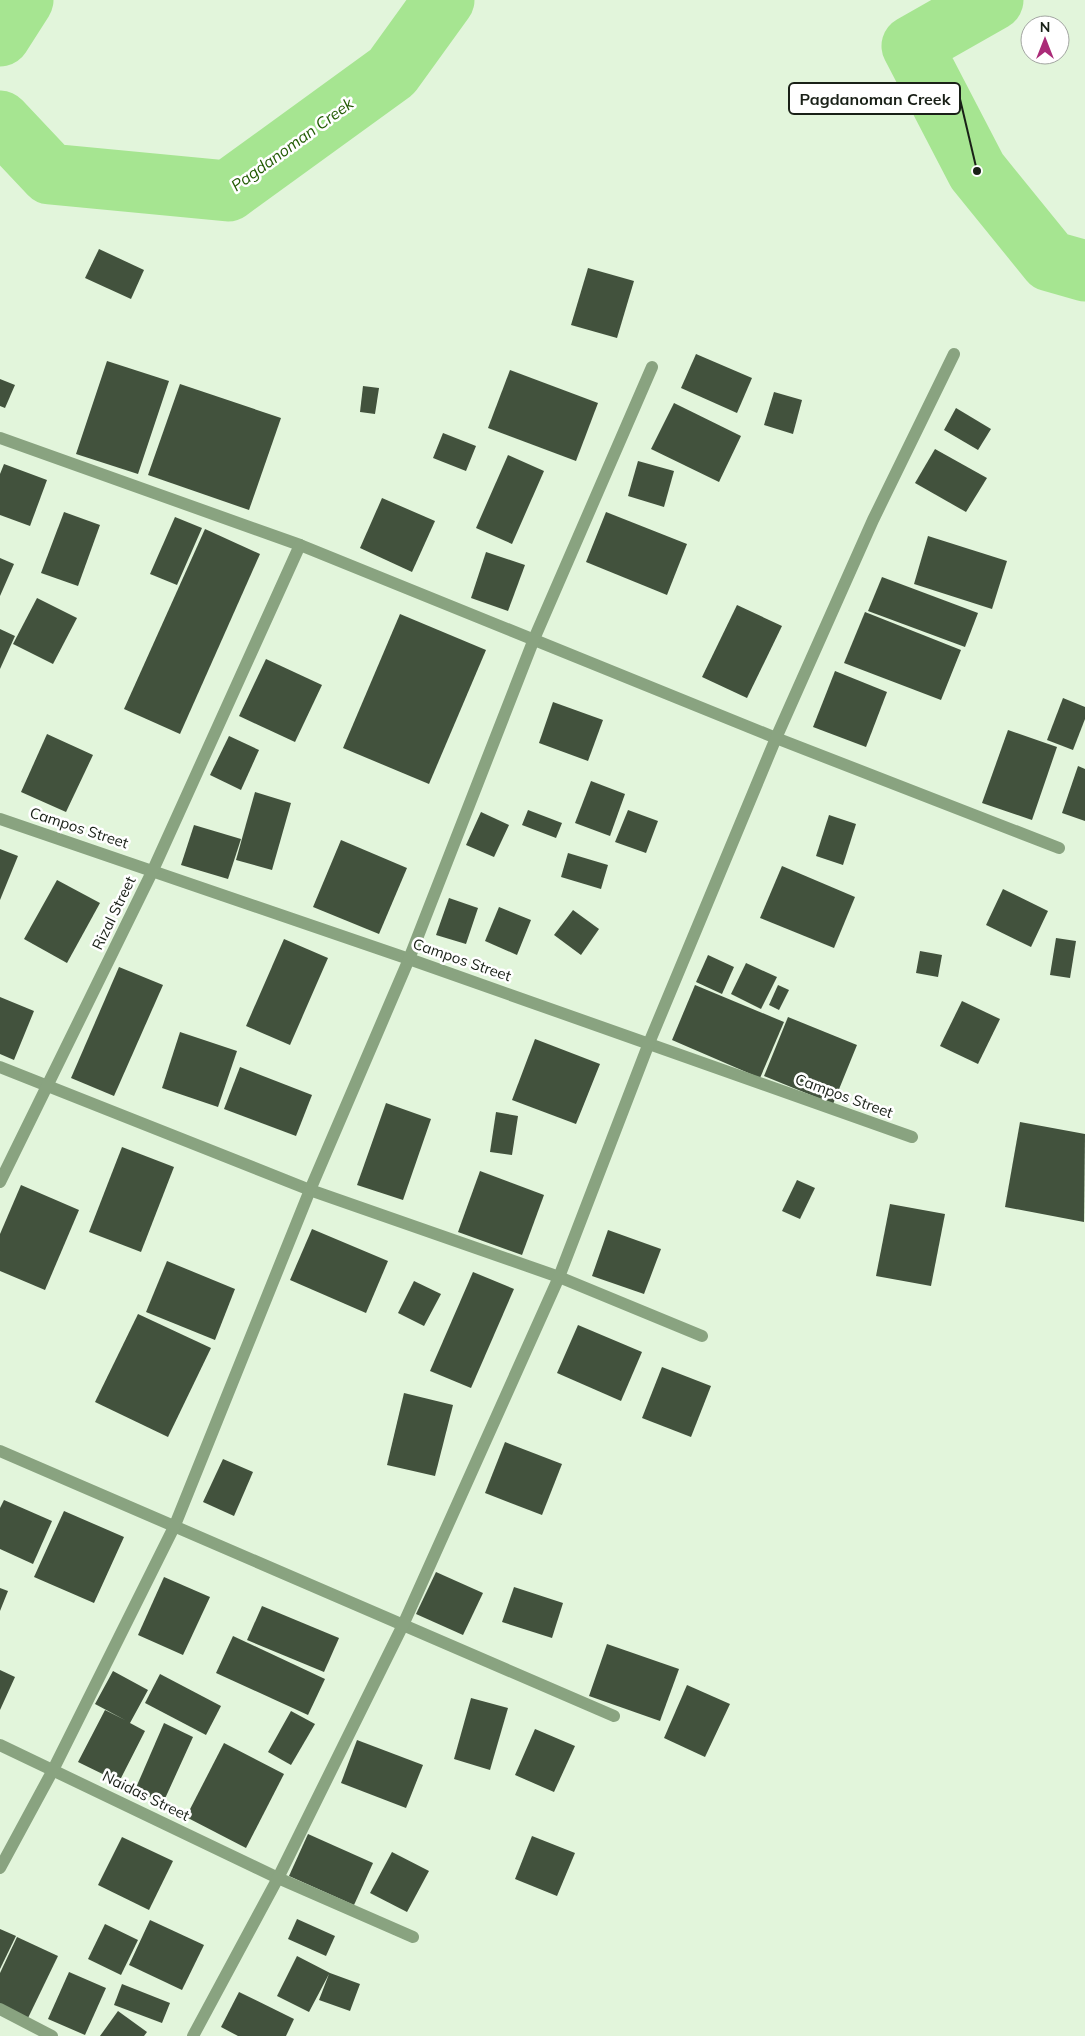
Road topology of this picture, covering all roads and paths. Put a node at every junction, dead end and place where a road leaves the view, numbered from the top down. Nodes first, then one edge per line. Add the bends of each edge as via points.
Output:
1 (954, 354) dead end
2 (652, 367) dead end
3 (0, 438) edge
4 (300, 545) junction
5 (534, 639) junction
6 (776, 738) junction
7 (0, 819) edge
8 (1059, 848) dead end
9 (153, 870) junction
10 (408, 959) junction
11 (649, 1043) junction
12 (0, 1067) edge
13 (48, 1086) junction
14 (912, 1137) dead end
15 (0, 1182) edge
16 (310, 1190) junction
17 (559, 1277) junction
18 (702, 1336) dead end
19 (0, 1451) edge
20 (175, 1525) junction
21 (403, 1625) junction
22 (614, 1716) dead end
23 (0, 1745) edge
24 (53, 1770) junction
25 (0, 1868) edge
26 (278, 1878) junction
27 (414, 1937) dead end
28 (0, 2009) edge
29 (52, 2036) edge
30 (193, 2036) edge

1 - 6 street via 873,520
2 - 5 street
3 - 4 street
4 - 5 street
4 - 9 street, Rizal Street
5 - 6 street
5 - 10 street
6 - 8 street
6 - 11 street
7 - 9 street, Campos Street
9 - 10 street, Campos Street
9 - 13 street, Rizal Street
10 - 11 street, Campos Street
10 - 16 street
11 - 14 street, Campos Street
11 - 17 street
12 - 13 street
13 - 15 street, Rizal Street
13 - 16 street
16 - 17 street
16 - 20 street
17 - 18 street
17 - 21 street
19 - 20 street
20 - 21 street
20 - 24 street
21 - 22 street
21 - 26 street
23 - 24 street, Naidas Street
24 - 25 street
24 - 26 street, Naidas Street
26 - 27 street, Naidas Street
26 - 30 street
28 - 29 street

